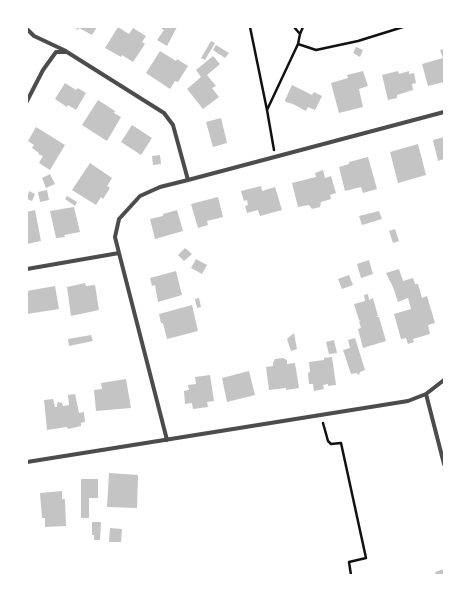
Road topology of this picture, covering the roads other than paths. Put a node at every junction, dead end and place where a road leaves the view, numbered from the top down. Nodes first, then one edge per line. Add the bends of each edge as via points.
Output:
1 (27, 29) edge
2 (68, 52) junction
3 (27, 101) edge
4 (444, 112) edge
5 (188, 180) junction
6 (119, 252) junction
7 (27, 269) edge
8 (444, 380) edge
9 (426, 394) junction
10 (167, 440) junction
11 (27, 462) edge
12 (444, 464) edge

1 - 2 street via 34,36
2 - 3 street via 56,52 43,70
2 - 5 street via 164,113 173,125
4 - 5 street
5 - 6 street via 160,187 140,196 119,219 115,237
6 - 7 street
6 - 10 street
8 - 9 street
9 - 10 street via 408,401
9 - 12 street
10 - 11 street

